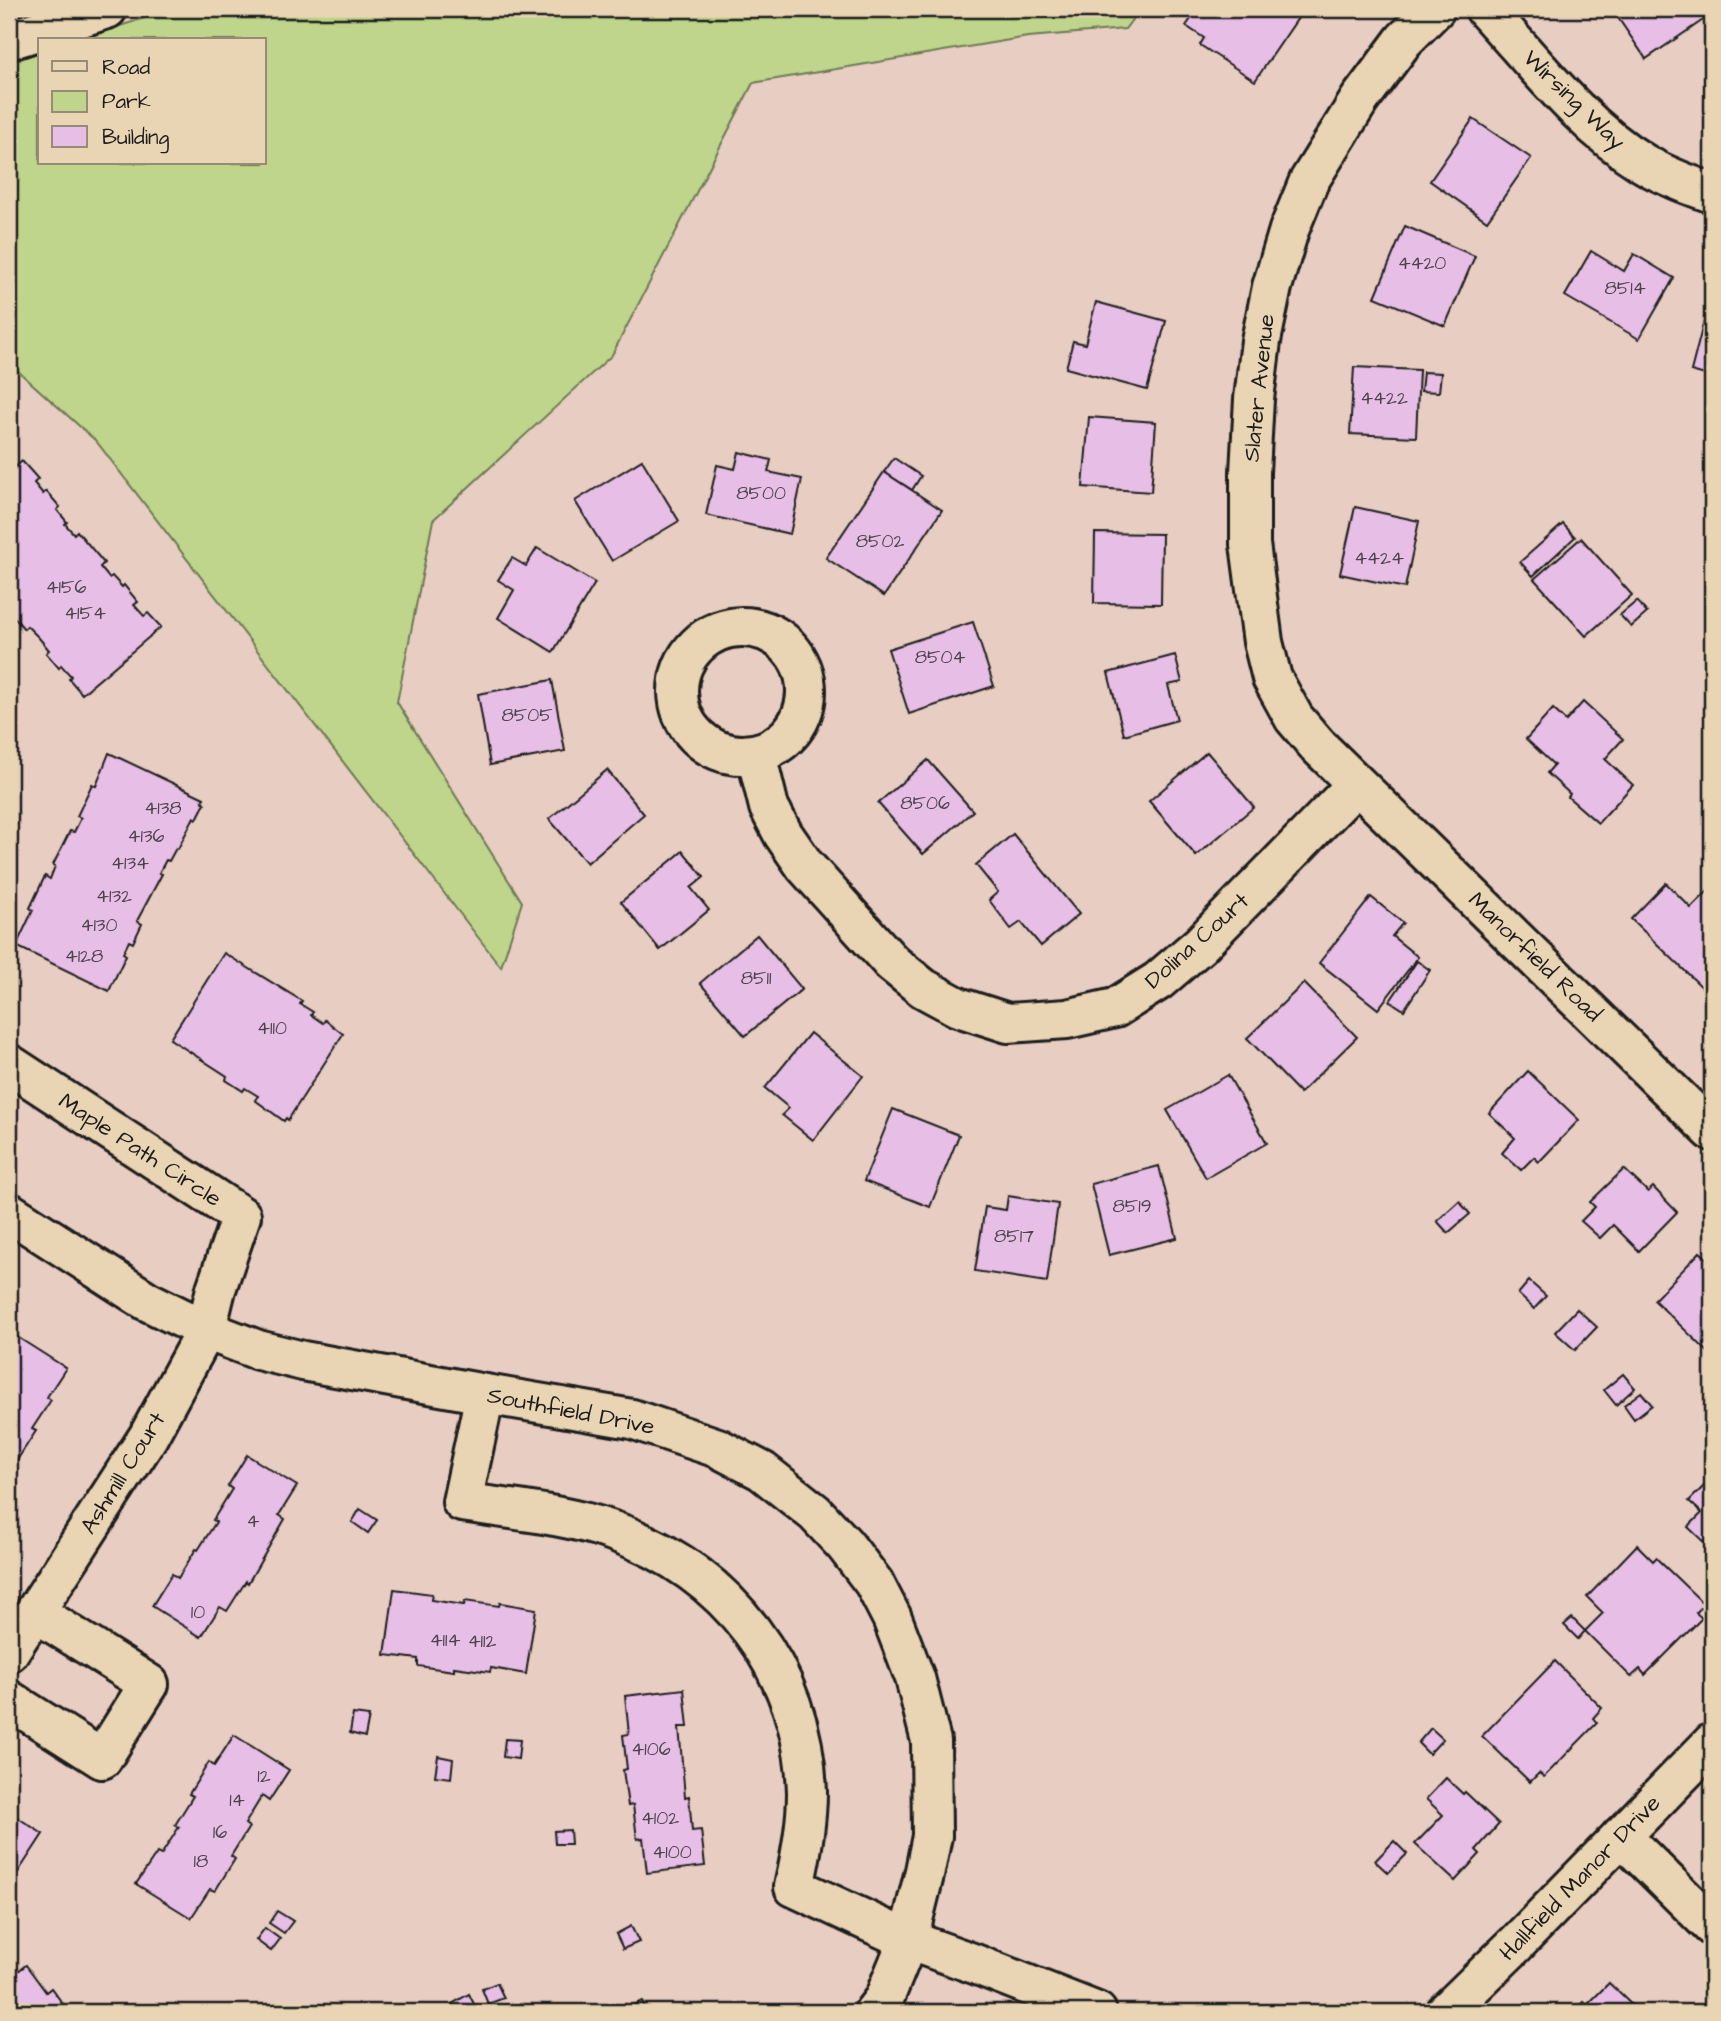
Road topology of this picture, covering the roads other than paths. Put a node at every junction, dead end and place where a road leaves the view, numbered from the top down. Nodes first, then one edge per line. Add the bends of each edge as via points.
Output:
1 (107, 9) edge
2 (1435, 9) edge
3 (1486, 9) edge
4 (9, 40) edge
5 (1712, 193) edge
6 (756, 754) dead end
7 (1356, 785) junction
8 (9, 1064) edge
9 (1712, 1131) edge
10 (9, 1212) edge
11 (206, 1330) junction
12 (485, 1394) junction
13 (35, 1612) junction
14 (9, 1652) edge
15 (9, 1700) edge
16 (1712, 1743) edge
17 (1621, 1836) junction
18 (1712, 1926) edge
19 (908, 1940) junction
20 (874, 2012) edge
21 (1093, 2012) edge
22 (1446, 2012) edge

1 - 4 street
2 - 7 street, Slater Avenue via 1404,40 1360,99 1309,181 1272,287 1254,399 1250,544 1272,678 1294,718
3 - 5 street, Wirsing Way via 1602,132 1644,164
6 - 7 street, Dolina Court via 769,807 783,834 805,866 892,963 923,988 958,1007 1008,1023 1067,1019 1115,1008 1158,981 1200,945
7 - 9 street, Manorfield Road
8 - 11 street, Maple Path Circle via 242,1216
10 - 11 street, Southfield Drive via 146,1301
11 - 12 street, Southfield Drive via 258,1350
11 - 13 street, Ashmill Court via 148,1437
12 - 19 street, Southfield Drive via 632,1419 718,1447 762,1471 815,1513 845,1545 874,1583 892,1618 915,1678 931,1741 932,1836
12 - 19 street via 461,1502 580,1521 613,1531 677,1562 733,1608 750,1626 783,1680 803,1749 807,1793 794,1887
13 - 14 street, Ashmill Court
13 - 15 street via 149,1685 102,1759
16 - 17 street, Hallfield Manor Drive
17 - 18 street
17 - 22 street, Hallfield Manor Drive
19 - 20 street, Southfield Drive
19 - 21 street

